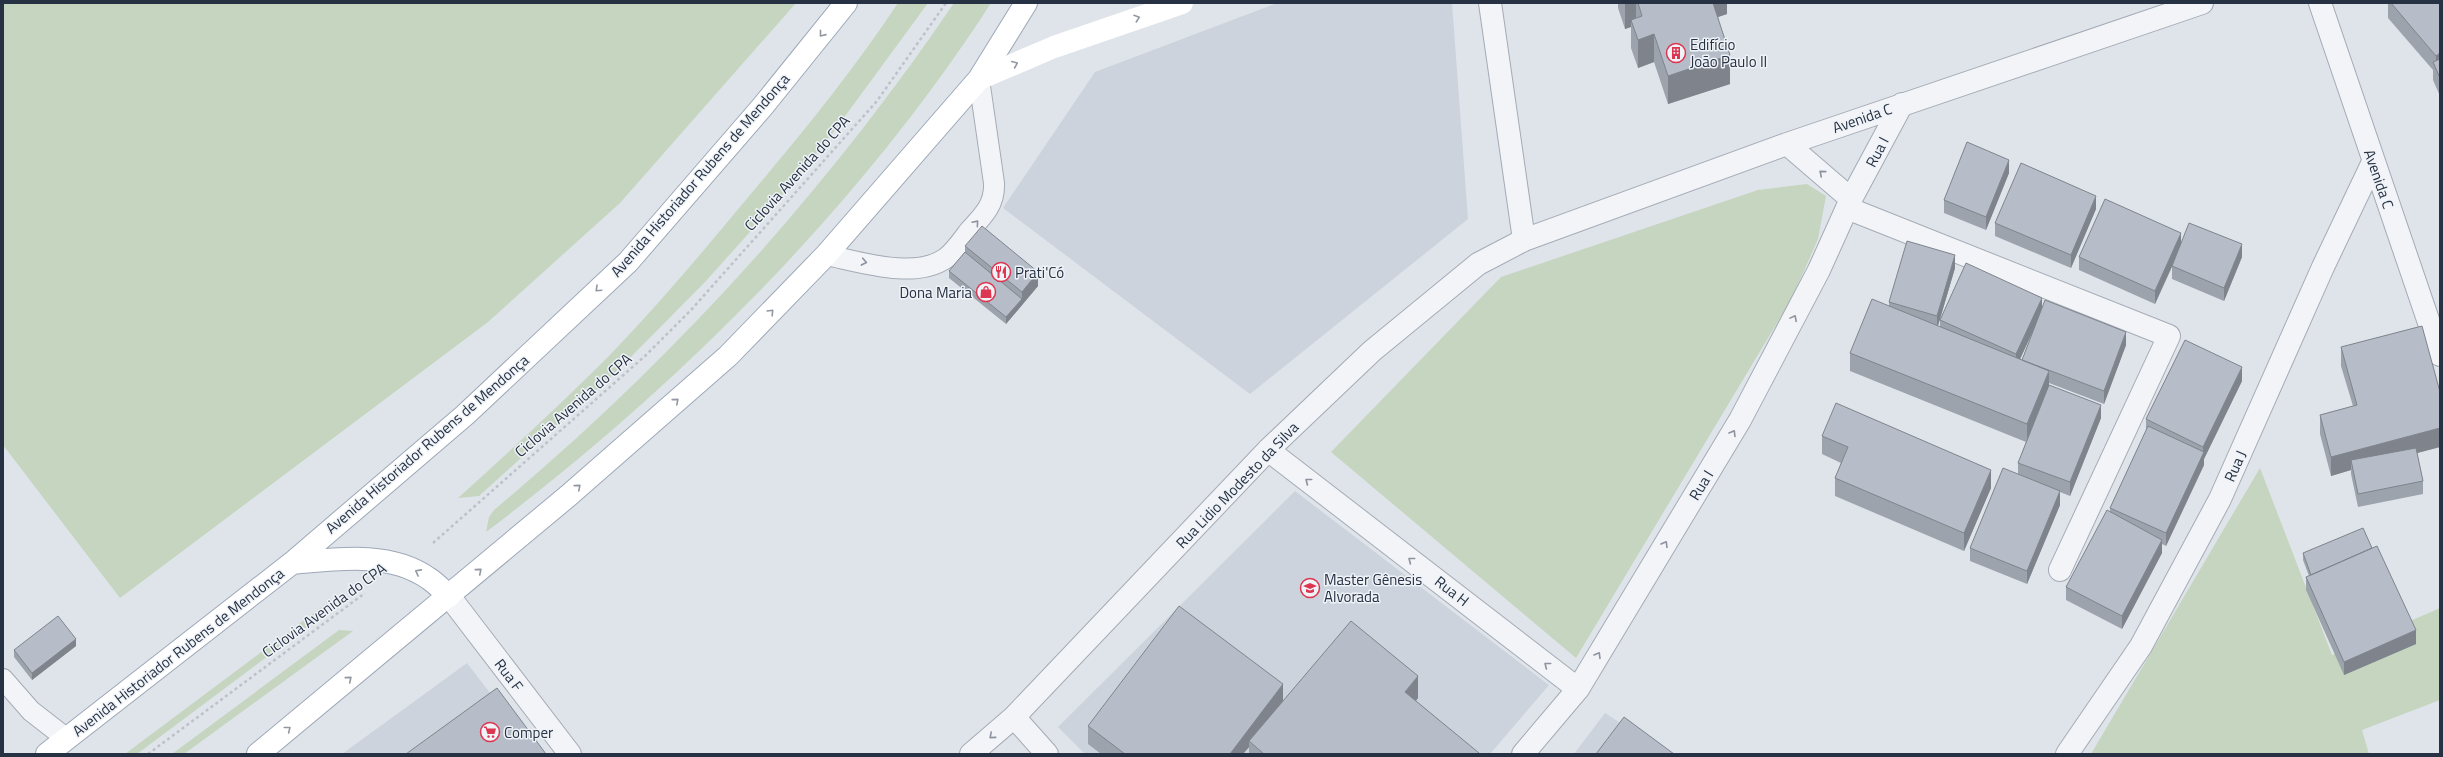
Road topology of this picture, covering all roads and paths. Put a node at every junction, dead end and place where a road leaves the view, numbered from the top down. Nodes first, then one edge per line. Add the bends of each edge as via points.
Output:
1 (946, 3) edge
2 (1026, 3) edge
3 (1182, 3) edge
4 (1490, 3) edge
5 (2202, 3) edge
6 (2320, 3) edge
7 (839, 6) edge
8 (979, 79) junction
9 (1902, 104) junction
10 (1787, 144) junction
11 (2373, 162) junction
12 (1849, 204) junction
13 (1524, 240) junction
14 (826, 255) junction
15 (2440, 355) edge
16 (1268, 450) junction
17 (292, 563) junction
18 (403, 566) junction
19 (2060, 570) dead end
20 (449, 596) junction
21 (3, 679) edge
22 (1578, 689) junction
23 (1014, 717) junction
24 (67, 739) junction
25 (47, 754) edge
26 (148, 754) edge
27 (258, 754) edge
28 (570, 754) edge
29 (971, 754) edge
30 (1047, 754) edge
31 (1524, 754) edge
32 (2067, 754) edge

1 - 18 path, Ciclovia Avenida do CPA via 877,101 691,310 639,362 436,541
2 - 8 main road
8 -> 3 main road via 1054,47
4 - 13 street
5 - 9 street, Avenida C
6 - 11 street, Avenida C
7 -> 17 main road, Avenida Historiador Rubens de Mendonça via 764,106 628,262 465,415
8 - 14 main road
14 -> 8 lane via 896,269 931,265 947,257 989,208 995,195
9 - 10 street, Avenida C
9 - 12 street, Rua I
12 -> 10 street
10 - 13 street, Avenida C
11 - 15 street, Avenida C
11 - 32 street, Rua J via 2323,267 2220,499 2141,646
12 - 19 street via 2169,336
22 -> 12 street, Rua I via 1740,420 1819,270
13 - 16 street, Rua Lidio Modesto da Silva via 1478,264 1372,351
20 -> 14 main road via 728,356
22 -> 16 street, Rua H
16 - 23 street, Rua Lidio Modesto da Silva
17 - 18 main road via 374,559
17 - 24 main road, Avenida Historiador Rubens de Mendonça
20 -> 18 main road via 428,578
18 - 26 path, Ciclovia Avenida do CPA
27 -> 20 main road
20 - 28 street, Rua F
21 - 24 lane via 31,710
22 - 31 street, Rua I
23 -> 29 street, Rua Lidio Modesto da Silva
23 - 30 street
24 - 25 main road, Avenida Historiador Rubens de Mendonça

